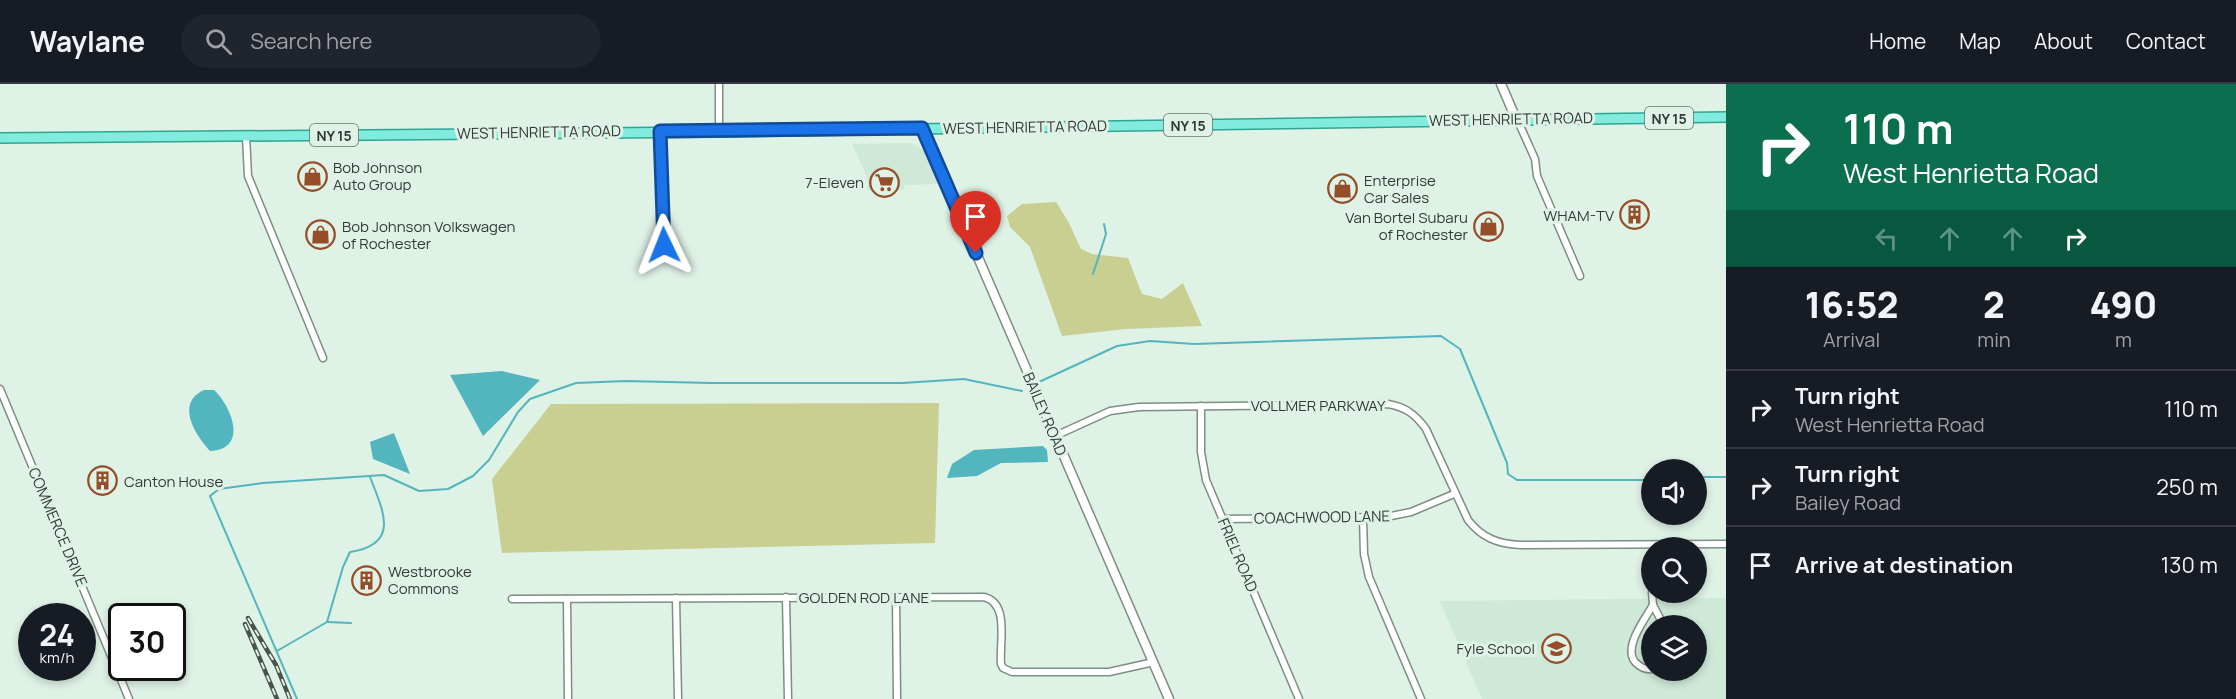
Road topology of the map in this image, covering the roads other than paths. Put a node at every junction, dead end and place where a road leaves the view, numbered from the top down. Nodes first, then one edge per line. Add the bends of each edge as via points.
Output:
1 (719, 84) edge
2 (1501, 84) edge
3 (1726, 117) edge
4 (1516, 119) junction
5 (922, 128) junction
6 (660, 131) junction
7 (720, 132) junction
8 (246, 136) junction
9 (0, 138) edge
10 (664, 245) dead end
11 (1580, 276) dead end
12 (323, 358) dead end
13 (0, 389) edge
14 (1201, 406) junction
15 (1055, 436) junction
16 (1454, 494) junction
17 (1363, 518) junction
18 (1222, 519) junction
19 (1726, 544) edge
20 (1707, 545) edge
21 (1641, 547) edge
22 (786, 597) junction
23 (896, 597) junction
24 (676, 598) junction
25 (512, 599) dead end
26 (567, 599) junction
27 (1653, 605) joint
28 (1648, 615) edge
29 (1658, 615) edge
30 (1641, 628) edge
31 (1154, 662) junction
32 (1641, 667) edge
33 (129, 699) edge
34 (568, 699) edge
35 (678, 699) edge
36 (788, 699) edge
37 (897, 699) edge
38 (1169, 699) edge
39 (1299, 699) edge
40 (1421, 699) edge

1 - 7 street
2 - 4 street
3 - 4 main road, WEST HENRIETTA ROAD / NY 15
4 - 5 main road, WEST HENRIETTA ROAD / NY 15
4 - 11 street
5 - 7 main road, WEST HENRIETTA ROAD / NY 15
5 - 15 street, BAILEY ROAD
6 - 7 main road, WEST HENRIETTA ROAD / NY 15
6 - 8 main road, WEST HENRIETTA ROAD / NY 15
6 - 10 street
8 - 9 main road, WEST HENRIETTA ROAD / NY 15
8 - 12 street via 248,176
13 - 33 street, COMMERCE DRIVE
14 - 15 street, VOLLMER PARKWAY via 1123,408
14 - 16 street, VOLLMER PARKWAY via 1398,406 1414,414 1426,429
14 - 18 street, FRIEL ROAD via 1203,466
15 - 31 street, BAILEY ROAD
16 - 17 street, COACHWOOD LANE via 1411,512
16 - 21 street, VOLLMER PARKWAY via 1475,529 1501,543
17 - 18 street, COACHWOOD LANE
17 - 40 street via 1369,576
18 - 39 street, FRIEL ROAD
19 - 20 street, VOLLMER PARKWAY
22 - 23 street, GOLDEN ROD LANE
22 - 24 street, GOLDEN ROD LANE
22 - 36 street
23 - 31 street, GOLDEN ROD LANE via 978,596 993,600 1000,613 1001,664 1012,672 1109,672
23 - 37 street
24 - 26 street, GOLDEN ROD LANE
24 - 35 street
25 - 26 street, GOLDEN ROD LANE
26 - 34 street
27 - 28 street
27 - 29 street
30 - 32 street via 1632,646 1632,657
31 - 38 street, BAILEY ROAD

